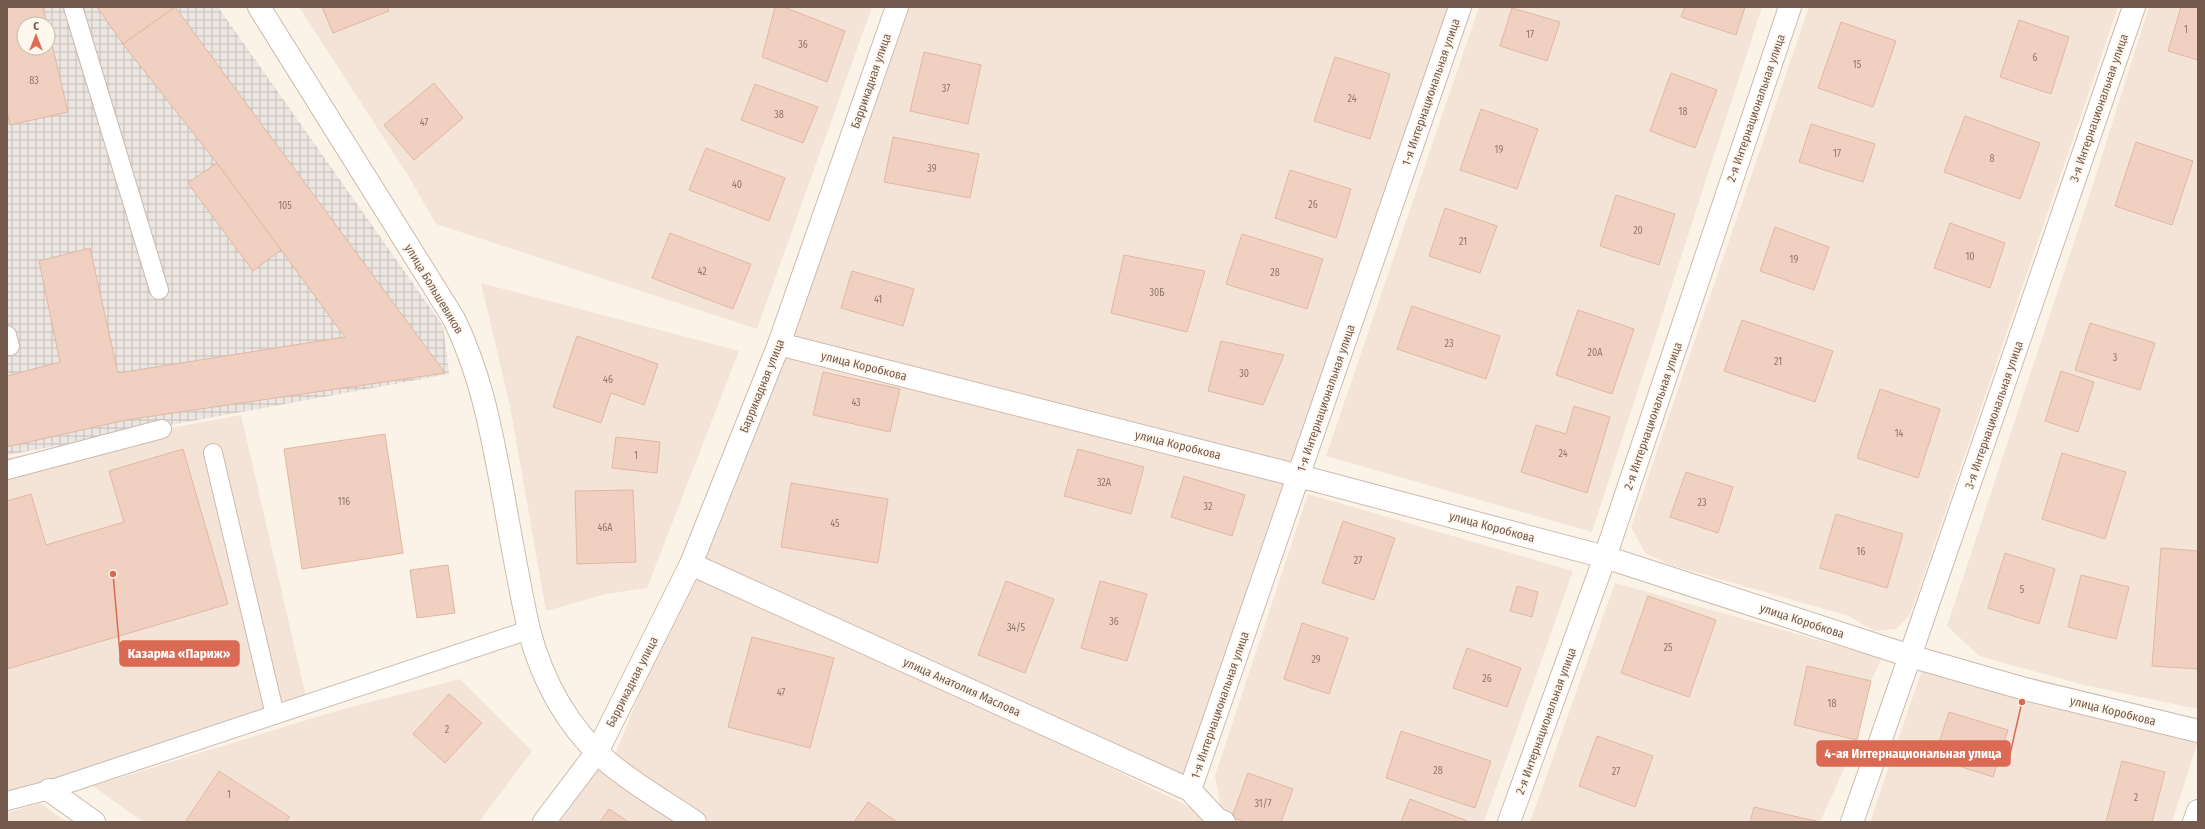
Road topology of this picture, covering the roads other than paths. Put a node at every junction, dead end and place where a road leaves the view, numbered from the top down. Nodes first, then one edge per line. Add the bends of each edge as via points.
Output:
1 (73, 7) edge
2 (259, 7) edge
3 (897, 7) edge
4 (1460, 7) edge
5 (1790, 7) edge
6 (2134, 7) edge
7 (159, 290) dead end
8 (779, 344) junction
9 (162, 430) dead end
10 (213, 453) dead end
11 (7, 470) edge
12 (1299, 476) junction
13 (1605, 557) junction
14 (691, 564) junction
15 (529, 630) junction
16 (1910, 656) junction
17 (275, 715) junction
18 (2198, 731) edge
19 (597, 752) junction
20 (49, 790) junction
21 (1190, 790) junction
22 (7, 801) edge
23 (2198, 811) edge
24 (94, 822) edge
25 (544, 822) edge
26 (695, 822) edge
27 (1224, 822) edge
28 (1509, 822) edge
29 (1852, 822) edge
30 (2194, 822) edge

1 - 7 lane
2 - 15 street, улица Большевиков via 454,319 470,353 482,388 490,424
3 - 8 street, Баррикадная улица
4 - 12 street, 1-я Интернациональная улица
5 - 13 street, 2-я Интернациональная улица
6 - 16 street, 3-я Интернациональная улица
8 - 12 street, улица Коробкова
8 - 14 street, Баррикадная улица
9 - 11 lane
10 - 17 lane
12 - 13 street, улица Коробкова
12 - 21 street, 1-я Интернациональная улица
13 - 16 street, улица Коробкова
13 - 28 street, 2-я Интернациональная улица
14 - 19 street, Баррикадная улица
14 - 21 street, улица Анатолия Маслова
15 - 17 lane
15 - 19 street, улица Большевиков via 538,661 551,689 573,724
16 - 18 street, улица Коробкова via 2025,689
16 - 29 street, 3-я Интернациональная улица
17 - 20 lane
19 - 25 street, Баррикадная улица
19 - 26 street, улица Большевиков via 611,765
20 - 22 lane
20 - 24 street
21 - 27 street, улица Анатолия Маслова via 1217,819
23 - 30 street

